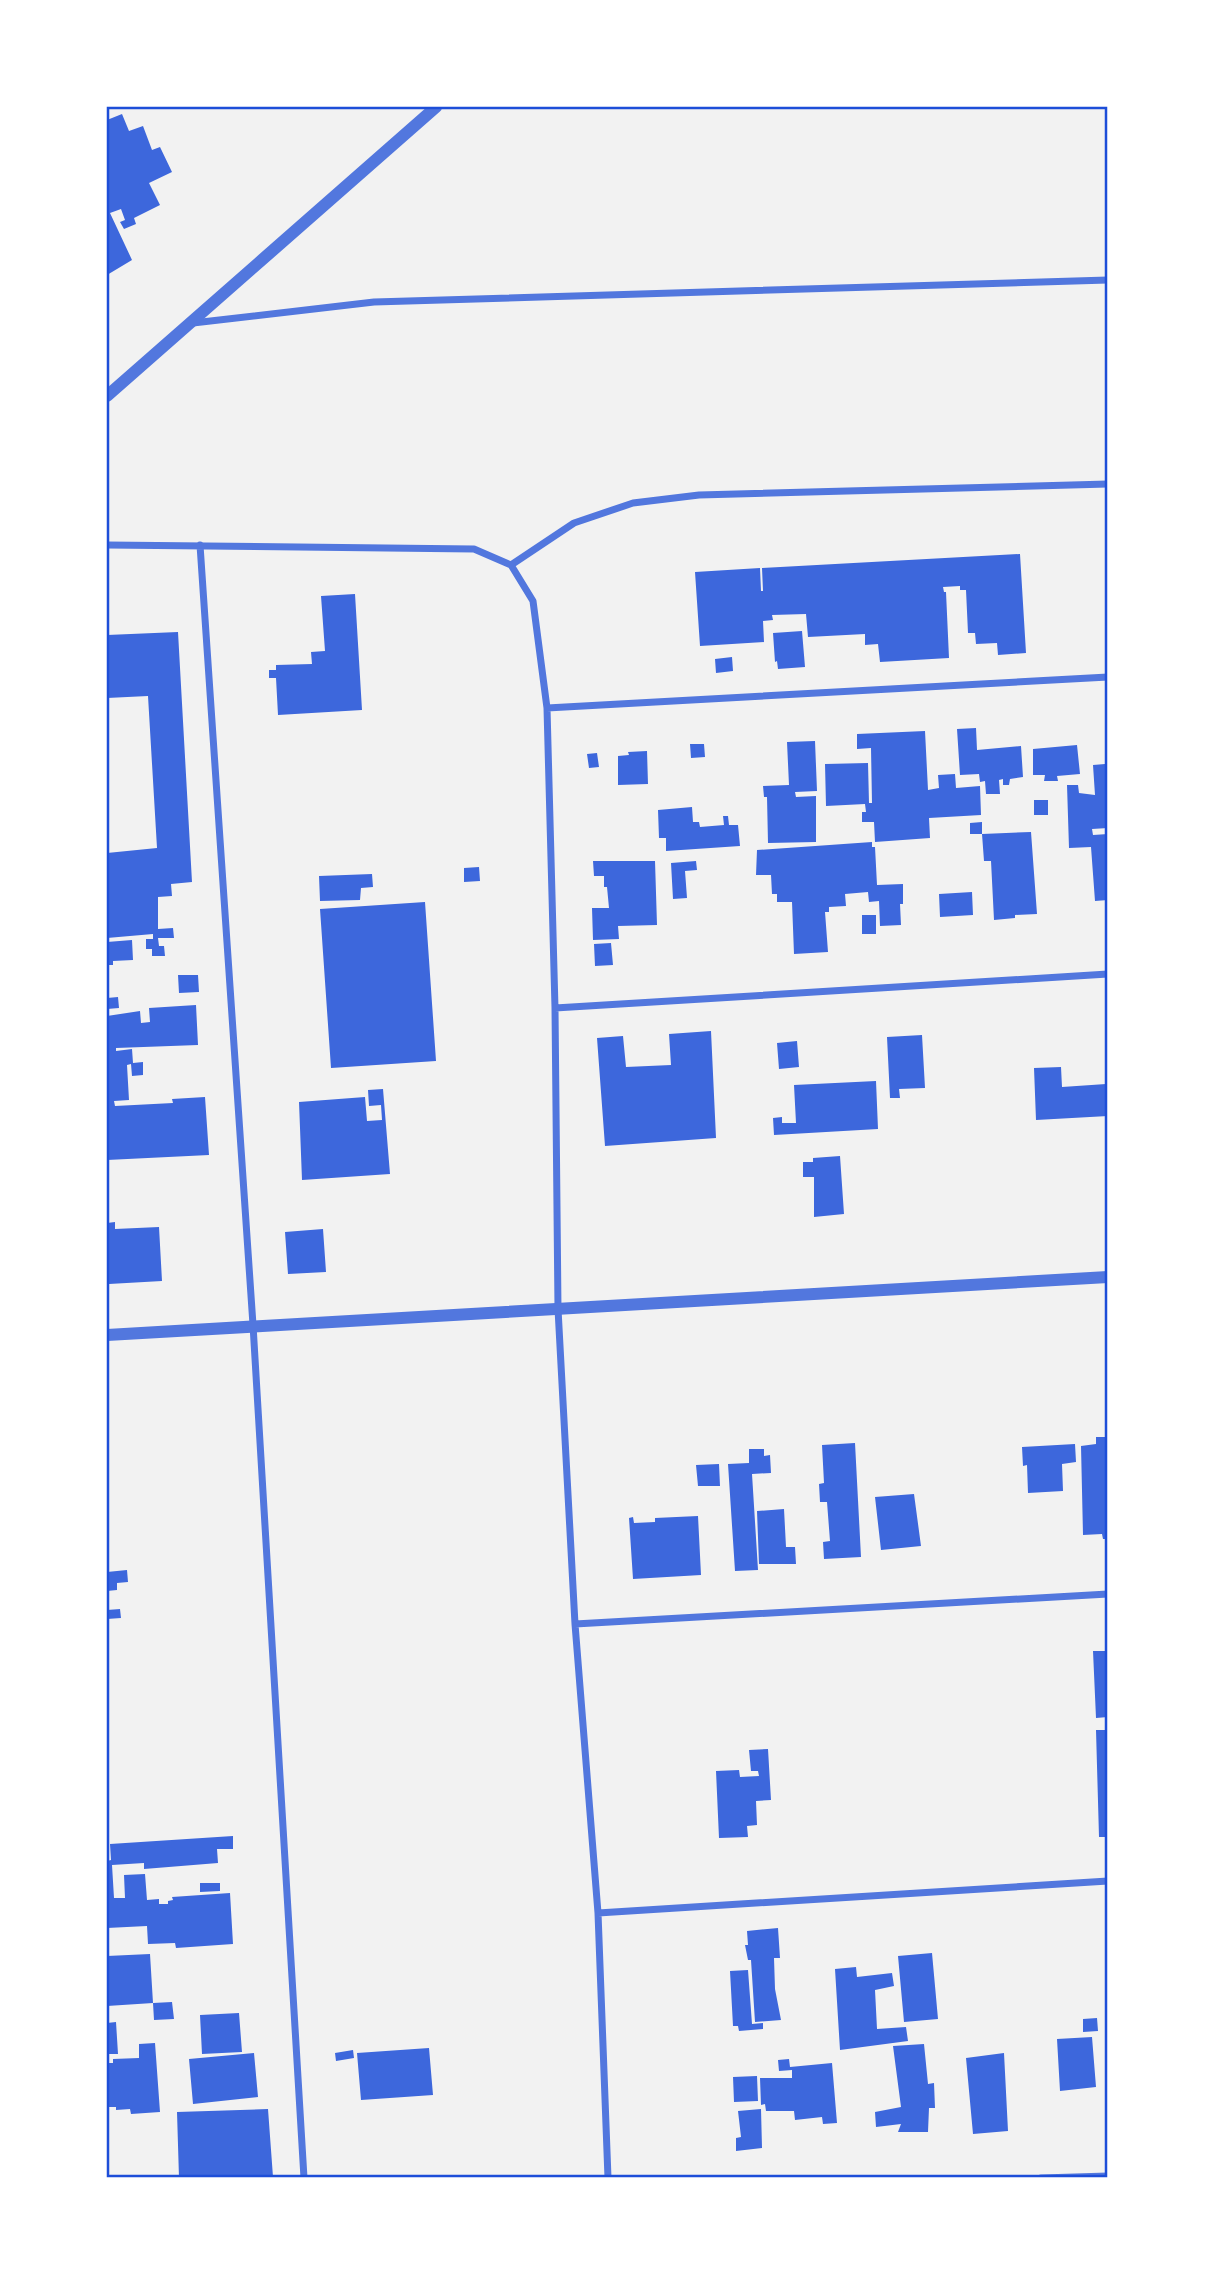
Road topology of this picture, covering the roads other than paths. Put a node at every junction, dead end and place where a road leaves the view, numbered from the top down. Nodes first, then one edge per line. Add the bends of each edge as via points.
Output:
1 (436, 107) edge
2 (1108, 280) edge
3 (188, 323) junction
4 (107, 396) edge
5 (1108, 484) edge
6 (107, 545) edge
7 (200, 545) junction
8 (511, 565) junction
9 (1108, 677) edge
10 (547, 708) junction
11 (1108, 974) edge
12 (555, 1008) junction
13 (1108, 1277) edge
14 (558, 1310) junction
15 (253, 1325) junction
16 (107, 1335) edge
17 (1108, 1594) edge
18 (575, 1623) junction
19 (1108, 1881) edge
20 (598, 1913) junction
21 (1108, 2176) edge
22 (304, 2178) edge
23 (608, 2178) edge
24 (1041, 2178) edge

1 - 3 street
2 - 3 street via 374,302
3 - 4 street
5 - 8 street via 699,495 633,503 574,523
6 - 7 street
7 - 8 street via 474,548
7 - 15 street
8 - 10 street via 533,601
9 - 10 street
10 - 12 street
11 - 12 street
12 - 14 street
13 - 14 street
14 - 15 street
14 - 18 street
15 - 16 street
15 - 22 street
17 - 18 street
18 - 20 street
19 - 20 street
20 - 23 street
21 - 24 street

